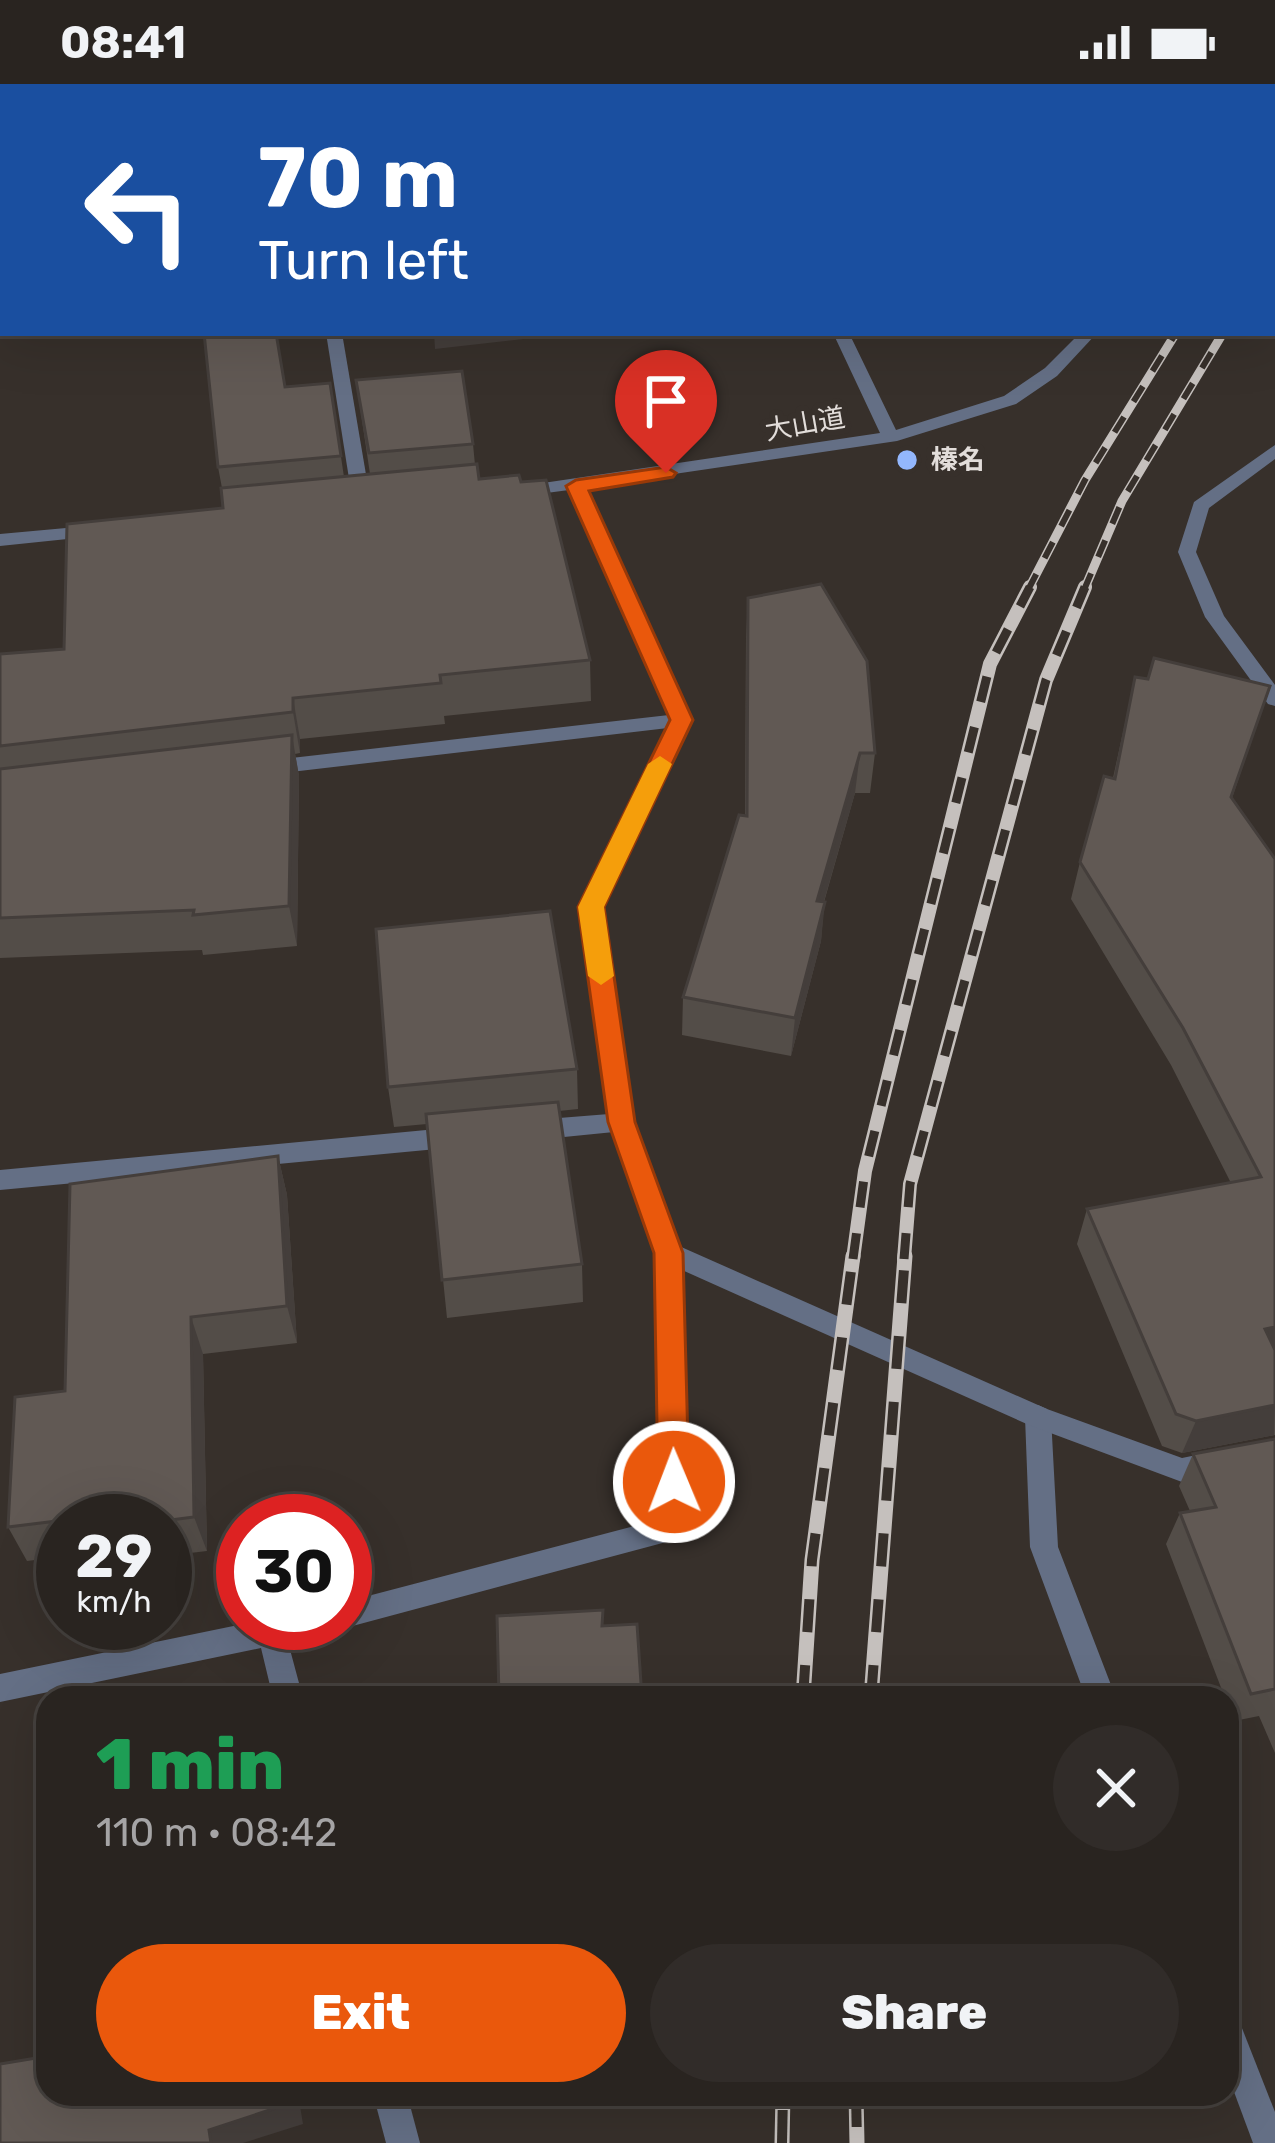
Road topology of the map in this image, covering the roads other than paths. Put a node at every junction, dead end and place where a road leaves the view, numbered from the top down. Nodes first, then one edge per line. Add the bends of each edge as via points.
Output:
1 (334, 336) edge
2 (842, 336) edge
3 (1086, 336) edge
4 (891, 437) junction
5 (1275, 450) edge
6 (576, 486) junction
7 (505, 493) edge
8 (386, 504) edge
9 (362, 506) junction
10 (340, 508) edge
11 (113, 530) edge
12 (0, 540) edge
13 (1275, 699) edge
14 (682, 720) junction
15 (235, 772) edge
16 (622, 1122) junction
17 (0, 1180) edge
18 (669, 1253) junction
19 (1038, 1417) junction
20 (1275, 1451) edge
21 (372, 1608) edge
22 (216, 1645) edge
23 (276, 1650) edge
24 (285, 1686) edge
25 (1096, 1686) edge
26 (0, 1688) edge
27 (1239, 2061) edge
28 (393, 2106) edge
29 (403, 2143) edge
30 (1270, 2143) edge

1 - 9 street
2 - 4 street
3 - 4 street, 大山道 via 1010,400
4 - 6 street, 大山道
5 - 13 street via 1200,506 1187,552 1215,616
6 - 7 street, 大山道
6 - 14 street
8 - 9 street
9 - 10 street
11 - 12 street
14 - 15 street
14 - 16 street via 591,907
16 - 17 street
16 - 18 street
18 - 19 street
18 - 21 street via 675,1528
19 - 20 street via 1182,1469
19 - 25 street via 1044,1547
22 - 26 street
23 - 24 street
27 - 30 street
28 - 29 street

